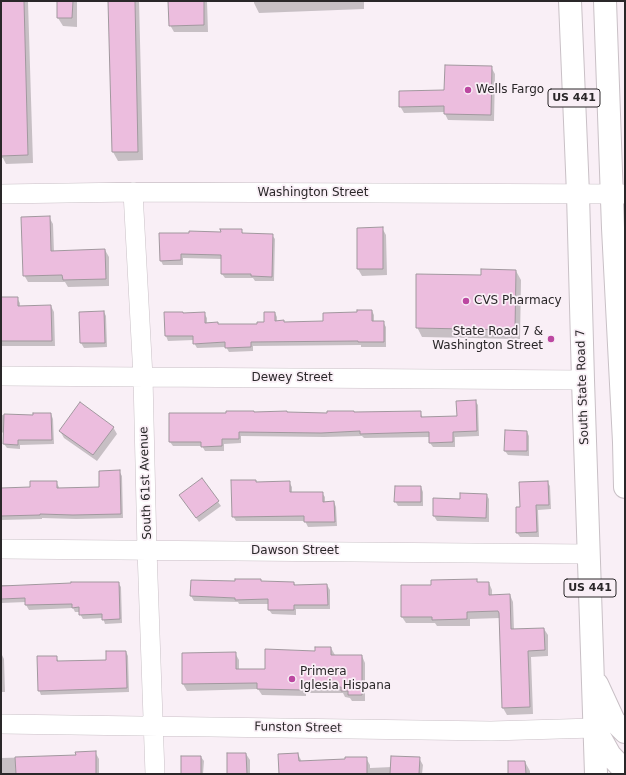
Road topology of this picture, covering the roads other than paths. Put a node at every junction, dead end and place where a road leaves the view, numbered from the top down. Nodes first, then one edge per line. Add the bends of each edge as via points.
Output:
1 (570, 1) edge
2 (604, 1) edge
3 (133, 192) junction
4 (1, 194) edge
5 (578, 194) junction
6 (619, 194) edge
7 (1, 376) edge
8 (143, 377) junction
9 (583, 380) junction
10 (624, 418) edge
11 (625, 486) edge
12 (1, 550) edge
13 (147, 550) junction
14 (589, 554) junction
15 (593, 673) junction
16 (1, 724) edge
17 (153, 727) junction
18 (594, 728) junction
19 (625, 732) edge
20 (625, 771) edge
21 (155, 774) edge
22 (596, 774) edge

1 - 5 main road, South State Road 7 / US 441
2 - 6 main road, US 441
3 - 4 street, Washington Street
3 - 5 street, Washington Street
3 - 8 street, South 61st Avenue
5 - 6 street, Washington Street
5 - 9 main road, South State Road 7 / US 441
6 - 10 main road, US 441 via 613,228
7 - 8 street, Dewey Street
8 - 9 street, Dewey Street
8 - 13 street, South 61st Avenue
9 - 14 main road, South State Road 7 / US 441
10 - 11 main road, US 441
12 - 13 street, Dawson Street
13 - 14 street, Dawson Street
13 - 17 street, South 61st Avenue
14 - 15 main road, South State Road 7 / US 441
15 - 18 main road, South State Road 7 / US 441
15 - 19 main road via 614,720
16 - 17 street, Funston Street
17 - 18 street, Funston Street via 491,731
17 - 21 street, South 61st Avenue
18 - 20 main road via 610,755
18 - 22 main road, South State Road 7 / US 441

